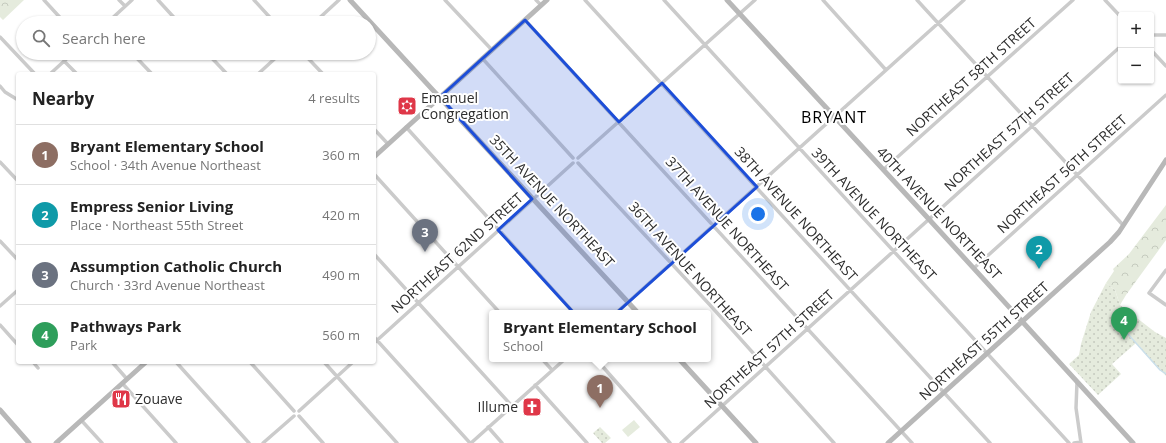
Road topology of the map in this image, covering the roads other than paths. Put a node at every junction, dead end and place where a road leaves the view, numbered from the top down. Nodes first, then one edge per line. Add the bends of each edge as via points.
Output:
1 (44, 0) edge
2 (119, 0) edge
3 (132, 0) edge
4 (158, 0) edge
5 (254, 0) edge
6 (339, 0) edge
7 (350, 0) edge
8 (445, 0) edge
9 (536, 0) edge
10 (547, 0) edge
11 (585, 0) edge
12 (664, 0) edge
13 (727, 0) edge
14 (756, 0) edge
15 (823, 0) edge
16 (917, 0) edge
17 (964, 0) edge
18 (1073, 0) edge
19 (1105, 0) edge
20 (541, 5) junction
21 (125, 6) junction
22 (740, 14) junction
23 (1118, 14) edge
24 (59, 16) edge
25 (114, 16) edge
26 (173, 16) edge
27 (269, 16) edge
28 (322, 16) edge
29 (365, 16) edge
30 (525, 20) junction
31 (938, 23) junction
32 (376, 28) edge
33 (1154, 35) edge
34 (1166, 35) edge
35 (0, 37) edge
36 (705, 45) junction
37 (1119, 48) edge
38 (492, 50) junction
39 (1154, 53) edge
40 (16, 54) edge
41 (482, 58) junction
42 (22, 60) edge
43 (139, 60) edge
44 (214, 60) edge
45 (273, 60) edge
46 (310, 60) edge
47 (64, 61) joint
48 (1166, 66) edge
49 (886, 70) junction
50 (33, 72) edge
51 (52, 72) edge
52 (75, 72) edge
53 (150, 72) edge
54 (225, 72) edge
55 (260, 72) edge
56 (321, 72) edge
57 (987, 77) junction
58 (662, 83) junction
59 (0, 86) edge
60 (1166, 95) edge
61 (440, 97) junction
62 (16, 99) edge
63 (834, 117) junction
64 (619, 122) junction
65 (1032, 126) junction
66 (406, 127) junction
67 (376, 131) edge
68 (388, 144) junction
69 (799, 148) junction
70 (376, 155) edge
71 (574, 158) junction
72 (578, 158) junction
73 (1166, 160) edge
74 (0, 162) edge
75 (573, 163) junction
76 (578, 163) junction
77 (884, 170) junction
78 (1077, 175) junction
79 (376, 176) edge
80 (16, 179) edge
81 (757, 187) junction
82 (533, 199) junction
83 (929, 219) junction
84 (714, 225) junction
85 (1123, 225) junction
86 (498, 230) junction
87 (0, 241) edge
88 (894, 251) junction
89 (376, 256) edge
90 (16, 258) edge
91 (671, 263) junction
92 (458, 266) junction
93 (974, 268) junction
94 (1166, 270) edge
95 (851, 290) junction
96 (16, 292) edge
97 (628, 302) junction
98 (418, 303) junction
99 (1166, 305) edge
100 (0, 306) edge
101 (497, 310) edge
102 (571, 310) edge
103 (619, 310) edge
104 (635, 310) edge
105 (1023, 322) junction
106 (0, 325) edge
107 (808, 328) junction
108 (376, 342) edge
109 (16, 343) edge
110 (988, 354) junction
111 (545, 362) edge
112 (561, 362) edge
113 (599, 362) edge
114 (682, 362) edge
115 (35, 364) edge
116 (114, 364) edge
117 (144, 364) edge
118 (178, 364) edge
119 (252, 364) edge
120 (326, 364) edge
121 (351, 364) edge
122 (765, 367) junction
123 (38, 368) dead end
124 (552, 370) junction
125 (337, 377) junction
126 (128, 379) junction
127 (1077, 382) junction
128 (122, 383) junction
129 (535, 385) junction
130 (944, 393) junction
131 (512, 406) junction
132 (722, 406) junction
133 (0, 410) edge
134 (296, 411) junction
135 (294, 416) junction
136 (298, 416) junction
137 (81, 420) junction
138 (488, 428) junction
139 (902, 431) junction
140 (29, 443) edge
141 (56, 443) edge
142 (102, 443) edge
143 (176, 443) edge
144 (249, 443) edge
145 (263, 443) edge
146 (324, 443) edge
147 (397, 443) edge
148 (471, 443) edge
149 (502, 443) edge
150 (588, 443) edge
151 (670, 443) edge
152 (681, 443) edge
153 (756, 443) edge
154 (834, 443) edge
155 (888, 443) edge
156 (912, 443) edge
157 (990, 443) edge
158 (1069, 443) edge
159 (1074, 443) edge
160 (1081, 443) edge
161 (1133, 443) edge

1 - 24 street
2 - 21 street
3 - 21 street
4 - 26 street
5 - 27 street
6 - 28 street
7 - 29 main road, 35TH AVENUE NORTHEAST
8 - 38 street
9 - 20 street
10 - 20 main road
11 - 58 street, 38TH AVENUE NORTHEAST
12 - 36 street, 39TH AVENUE NORTHEAST
13 - 22 main road, 40TH AVENUE NORTHEAST
14 - 22 street
15 - 49 street
16 - 31 street
17 - 31 street
18 - 57 street, NORTHEAST 58TH STREET
19 - 23 street
20 - 30 main road
21 - 25 street
22 - 36 street
22 - 63 main road, 40TH AVENUE NORTHEAST
30 - 38 main road
30 - 64 street, 37TH AVENUE NORTHEAST
31 - 49 street
31 - 57 street
32 - 61 main road, 35TH AVENUE NORTHEAST
33 - 34 street
35 - 40 street
36 - 58 street
36 - 69 street, 39TH AVENUE NORTHEAST
37 - 65 street, NORTHEAST 57TH STREET
38 - 41 main road
39 - 48 street
41 - 61 main road
41 - 71 street
42 - 50 street
43 - 53 street
44 - 54 street
45 - 55 street
46 - 56 street
47 - 51 street
47 - 52 street
49 - 63 street
57 - 65 street
57 - 77 street, NORTHEAST 58TH STREET
58 - 64 street
58 - 81 street, 38TH AVENUE NORTHEAST
59 - 62 street
60 - 78 street, NORTHEAST 56TH STREET
61 - 66 main road
61 - 82 main road, 35TH AVENUE NORTHEAST
63 - 69 street
63 - 77 main road, 40TH AVENUE NORTHEAST
64 - 72 street
64 - 84 street, 37TH AVENUE NORTHEAST
65 - 78 street
65 - 83 street, NORTHEAST 57TH STREET
66 - 68 main road
66 - 86 street
67 - 68 street
68 - 70 main road
69 - 81 street
69 - 88 street, 39TH AVENUE NORTHEAST
71 - 72 street
71 - 75 street
72 - 76 street
73 - 85 main road, NORTHEAST 55TH STREET
74 - 80 street
75 - 76 street
75 - 82 street, NORTHEAST 62ND STREET
76 - 91 street, 36TH AVENUE NORTHEAST
77 - 83 main road, 40TH AVENUE NORTHEAST
78 - 85 street
78 - 93 street, NORTHEAST 56TH STREET
79 - 92 street
81 - 84 street
81 - 95 street, 38TH AVENUE NORTHEAST
82 - 86 street, NORTHEAST 62ND STREET
82 - 97 main road, 35TH AVENUE NORTHEAST
83 - 88 street, NORTHEAST 57TH STREET
83 - 93 main road, 40TH AVENUE NORTHEAST
84 - 91 street
84 - 107 street, 37TH AVENUE NORTHEAST
85 - 105 main road, NORTHEAST 55TH STREET via 1108,245
86 - 92 street, NORTHEAST 62ND STREET
86 - 102 street
87 - 90 street
88 - 95 street, NORTHEAST 57TH STREET
88 - 110 street, 39TH AVENUE NORTHEAST
89 - 98 street
91 - 97 street
91 - 122 street, 36TH AVENUE NORTHEAST
92 - 98 street, NORTHEAST 62ND STREET
92 - 101 street
93 - 105 main road, 40TH AVENUE NORTHEAST
94 - 99 street via 1149,293
95 - 107 street, NORTHEAST 57TH STREET
95 - 130 street, 38TH AVENUE NORTHEAST
96 - 100 street
97 - 103 street
97 - 104 main road, 35TH AVENUE NORTHEAST
98 - 108 street, NORTHEAST 62ND STREET
98 - 131 street
105 - 110 main road, NORTHEAST 55TH STREET
105 - 127 main road, 40TH AVENUE NORTHEAST
106 - 109 street
107 - 122 street, NORTHEAST 57TH STREET
107 - 139 street, 37TH AVENUE NORTHEAST
108 - 148 street
110 - 130 main road, NORTHEAST 55TH STREET
110 - 158 street, 39TH AVENUE NORTHEAST
111 - 124 street
112 - 124 street
113 - 151 street
114 - 132 main road
115 - 123 street
116 - 126 street
117 - 126 main road
118 - 144 street
119 - 134 street
120 - 125 street
121 - 125 street
122 - 132 street, NORTHEAST 57TH STREET
122 - 154 street, 36TH AVENUE NORTHEAST
124 - 129 street
125 - 134 street
125 - 147 street
126 - 128 main road
127 - 160 street via 1076,408
127 - 161 main road, 40TH AVENUE NORTHEAST
128 - 137 main road
128 - 143 street
129 - 131 street
129 - 150 street
130 - 139 main road, NORTHEAST 55TH STREET
130 - 157 street, 38TH AVENUE NORTHEAST
131 - 138 street
132 - 152 street, NORTHEAST 57TH STREET
132 - 153 main road
133 - 140 main road
134 - 135 street via 293,413
134 - 136 street via 300,414
135 - 136 street
135 - 145 street
136 - 146 street
137 - 141 main road
137 - 142 street
138 - 148 street
138 - 149 street
139 - 155 main road, NORTHEAST 55TH STREET
139 - 156 street, 37TH AVENUE NORTHEAST
159 - 160 street

